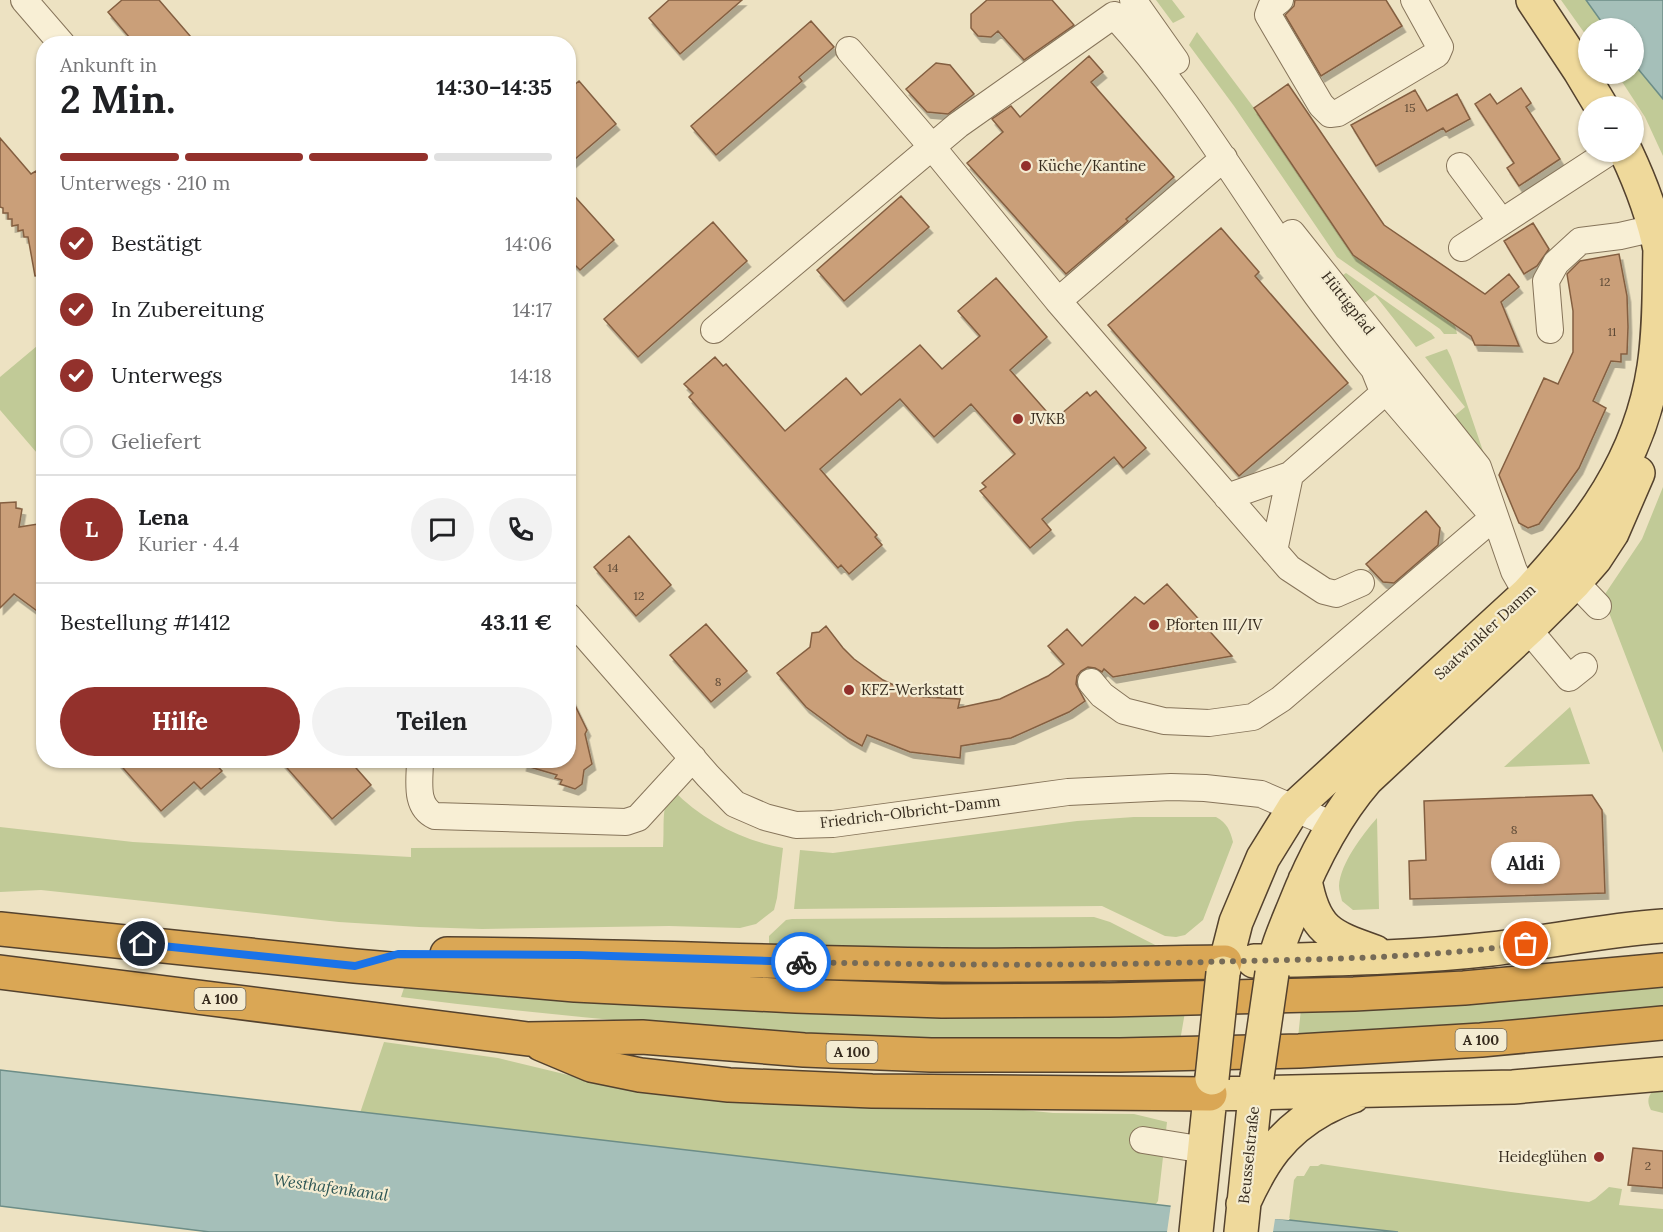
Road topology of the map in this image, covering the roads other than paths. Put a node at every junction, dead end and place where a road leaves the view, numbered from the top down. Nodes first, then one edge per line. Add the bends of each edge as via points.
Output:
1 (24, 0) edge
2 (1133, 0) edge
3 (1280, 0) edge
4 (1414, 0) edge
5 (1533, 0) edge
6 (55, 36) edge
7 (849, 50) dead end
8 (1595, 96) edge
9 (932, 147) junction
10 (1224, 158) junction
11 (1593, 162) edge
12 (1630, 162) edge
13 (1460, 166) dead end
14 (1501, 221) junction
15 (1660, 247) edge
16 (1462, 248) dead end
17 (1058, 301) junction
18 (714, 330) dead end
19 (1550, 330) dead end
20 (1663, 379) edge
21 (1386, 392) junction
22 (1290, 475) junction
23 (1227, 497) junction
24 (1494, 517) junction
25 (1274, 551) junction
26 (1575, 582) junction
27 (1362, 583) dead end
28 (1598, 606) dead end
29 (1533, 612) junction
30 (576, 625) edge
31 (1584, 666) dead end
32 (1091, 682) dead end
33 (693, 758) junction
34 (420, 768) edge
35 (1294, 808) junction
36 (1333, 825) junction
37 (1305, 880) junction
38 (1663, 926) edge
39 (0, 928) edge
40 (1388, 956) junction
41 (355, 966) junction
42 (1273, 967) junction
43 (1224, 968) junction
44 (1663, 970) edge
45 (0, 972) edge
46 (1663, 1023) edge
47 (528, 1039) junction
48 (1663, 1074) edge
49 (1256, 1085) junction
50 (1211, 1086) junction
51 (1380, 1090) junction
52 (1143, 1140) dead end
53 (1205, 1150) junction
54 (1242, 1218) edge
55 (1196, 1232) edge

1 - 6 street
2 - 24 street, Hüttigpfad via 1284,223 1478,466
3 - 4 street via 1268,15 1330,114 1338,113 1437,54 1440,46
5 - 8 main road
7 - 9 street
9 - 10 street via 1114,15 1146,50
9 - 17 street
9 - 18 street
10 - 17 street
10 - 21 street via 1310,286 1374,369
11 - 14 street
12 - 15 main road, Saatwinkler Damm
13 - 14 street
14 - 16 street
15 - 19 street via 1620,236 1580,241 1556,263 1546,281
15 - 29 main road, Saatwinkler Damm via 1654,366 1639,431 1623,467 1557,561
17 - 23 street
20 - 26 main road, Saatwinkler Damm via 1648,449 1624,506 1606,542
21 - 22 street
21 - 24 street
22 - 23 street
22 - 25 street
23 - 25 street
24 - 29 street, Hüttigpfad
24 - 32 street via 1281,699 1252,717 1209,723 1164,721 1124,711
25 - 27 street via 1289,568 1324,591 1336,594
26 - 28 street
26 - 29 main road, Saatwinkler Damm
29 - 31 street, Hüttigpfad via 1569,678
29 - 35 main road, Saatwinkler Damm
29 - 36 main road, Saatwinkler Damm via 1367,779
30 - 33 street, Friedrich-Olbricht-Damm
33 - 34 street via 638,818 626,822 435,816 422,805
33 - 35 street, Friedrich-Olbricht-Damm via 735,804 796,825 833,825 1123,788 1205,788 1261,794
35 - 36 street, Friedrich-Olbricht-Damm
35 - 43 main road, Saatwinkler Damm via 1263,858 1236,922
36 - 37 main road, Saatwinkler Damm
37 - 40 main road via 1312,909 1329,932
37 - 42 main road, Saatwinkler Damm via 1276,949
38 - 40 main road via 1491,949
39 - 41 highway
40 - 42 main road
41 - 43 highway via 398,954
41 - 44 highway via 575,985 942,1000 1354,994
42 - 43 main road
42 - 49 main road, Beusselstraße, bridge
43 - 50 main road, Saatwinkler Damm, bridge
45 - 47 highway, A 100
46 - 47 highway, A 100 via 1407,1046 1132,1055 931,1055 642,1037
47 - 50 highway via 591,1065 729,1085 941,1093
48 - 51 main road via 1513,1087
49 - 50 main road
49 - 51 main road
49 - 54 main road, Beusselstraße
50 - 53 main road
51 - 54 main road via 1344,1098 1292,1130 1256,1175
52 - 53 street
53 - 55 main road

